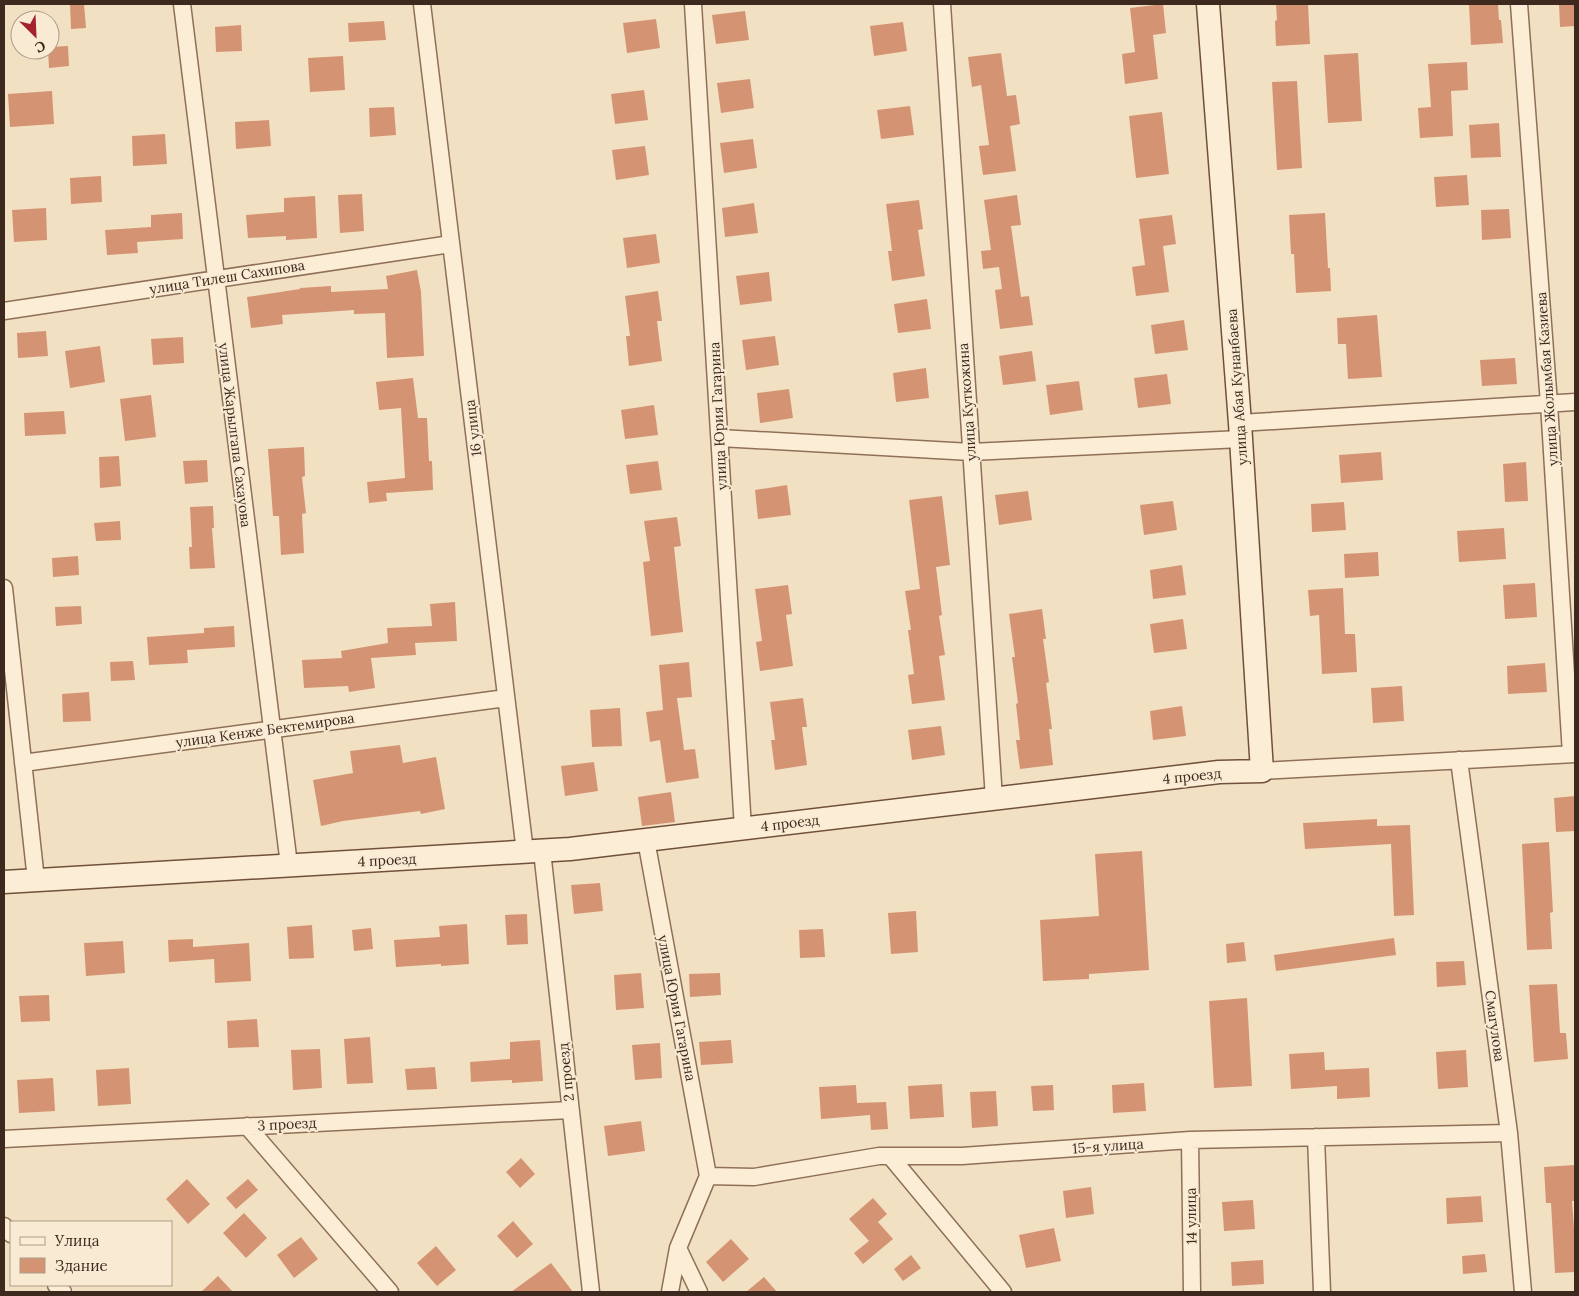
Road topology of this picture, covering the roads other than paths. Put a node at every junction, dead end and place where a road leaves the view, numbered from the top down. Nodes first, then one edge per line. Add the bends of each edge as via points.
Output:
1 (182, 4) edge
2 (422, 4) edge
3 (693, 4) edge
4 (942, 4) edge
5 (1208, 4) edge
6 (1519, 4) edge
7 (451, 244) junction
8 (216, 279) junction
9 (4, 311) edge
10 (1575, 402) edge
11 (1549, 404) junction
12 (1240, 431) junction
13 (720, 438) junction
14 (971, 452) junction
15 (4, 588) edge
16 (506, 698) junction
17 (272, 730) junction
18 (1573, 754) edge
19 (1459, 760) junction
20 (23, 763) junction
21 (1262, 771) junction
22 (994, 799) junction
23 (743, 829) junction
24 (646, 840) junction
25 (533, 851) junction
26 (289, 865) junction
27 (36, 880) junction
28 (4, 882) edge
29 (570, 1110) junction
30 (247, 1126) junction
31 (1509, 1133) junction
32 (1316, 1137) junction
33 (4, 1139) edge
34 (1190, 1140) junction
35 (890, 1156) junction
36 (708, 1176) junction
37 (678, 1248) junction
38 (390, 1292) edge
39 (590, 1292) edge
40 (670, 1292) edge
41 (699, 1292) edge
42 (1003, 1292) edge
43 (1192, 1292) edge
44 (1322, 1292) edge
45 (1523, 1292) edge

1 - 8 street, улица Жарылгапа Сахауова
2 - 7 street, 16 улица
3 - 13 street, улица Юрия Гагарина
4 - 14 street, улица Куткожина
5 - 12 street, улица Абая Кунанбаева
6 - 11 street, улица Жолымбая Казиева
7 - 8 street, улица Тилеш Сахипова
7 - 16 street, 16 улица
8 - 9 street, улица Тилеш Сахипова
8 - 17 street, улица Жарылгапа Сахауова
10 - 11 street
11 - 12 street
11 - 18 street, улица Жолымбая Казиева
12 - 14 street
12 - 21 street, улица Абая Кунанбаева
13 - 14 street
13 - 23 street, улица Юрия Гагарина
14 - 22 street, улица Куткожина
15 - 20 street
16 - 17 street, улица Кенже Бектемирова
16 - 25 street, 16 улица
17 - 20 street, улица Кенже Бектемирова
17 - 26 street, улица Жарылгапа Сахауова
18 - 19 street, 4 проезд
19 - 21 street, 4 проезд
19 - 31 street, Смагулова
20 - 27 street
21 - 22 street, 4 проезд via 1219,772
22 - 23 street, 4 проезд
23 - 24 street, 4 проезд
24 - 25 street, 4 проезд
24 - 36 street, улица Юрия Гагарина
25 - 26 street, 4 проезд
25 - 29 street, 2 проезд
26 - 27 street, 4 проезд
27 - 28 street, 4 проезд
29 - 30 street, 3 проезд
29 - 39 street, 2 проезд
30 - 33 street, 3 проезд
30 - 38 street
31 - 32 street, 15-я улица
31 - 45 street, Смагулова
32 - 34 street, 15-я улица
32 - 44 street
34 - 35 street, 15-я улица via 962,1156
34 - 43 street, 14 улица
35 - 36 street, 15-я улица via 754,1177
35 - 42 street
36 - 37 street
37 - 40 street
37 - 41 street

